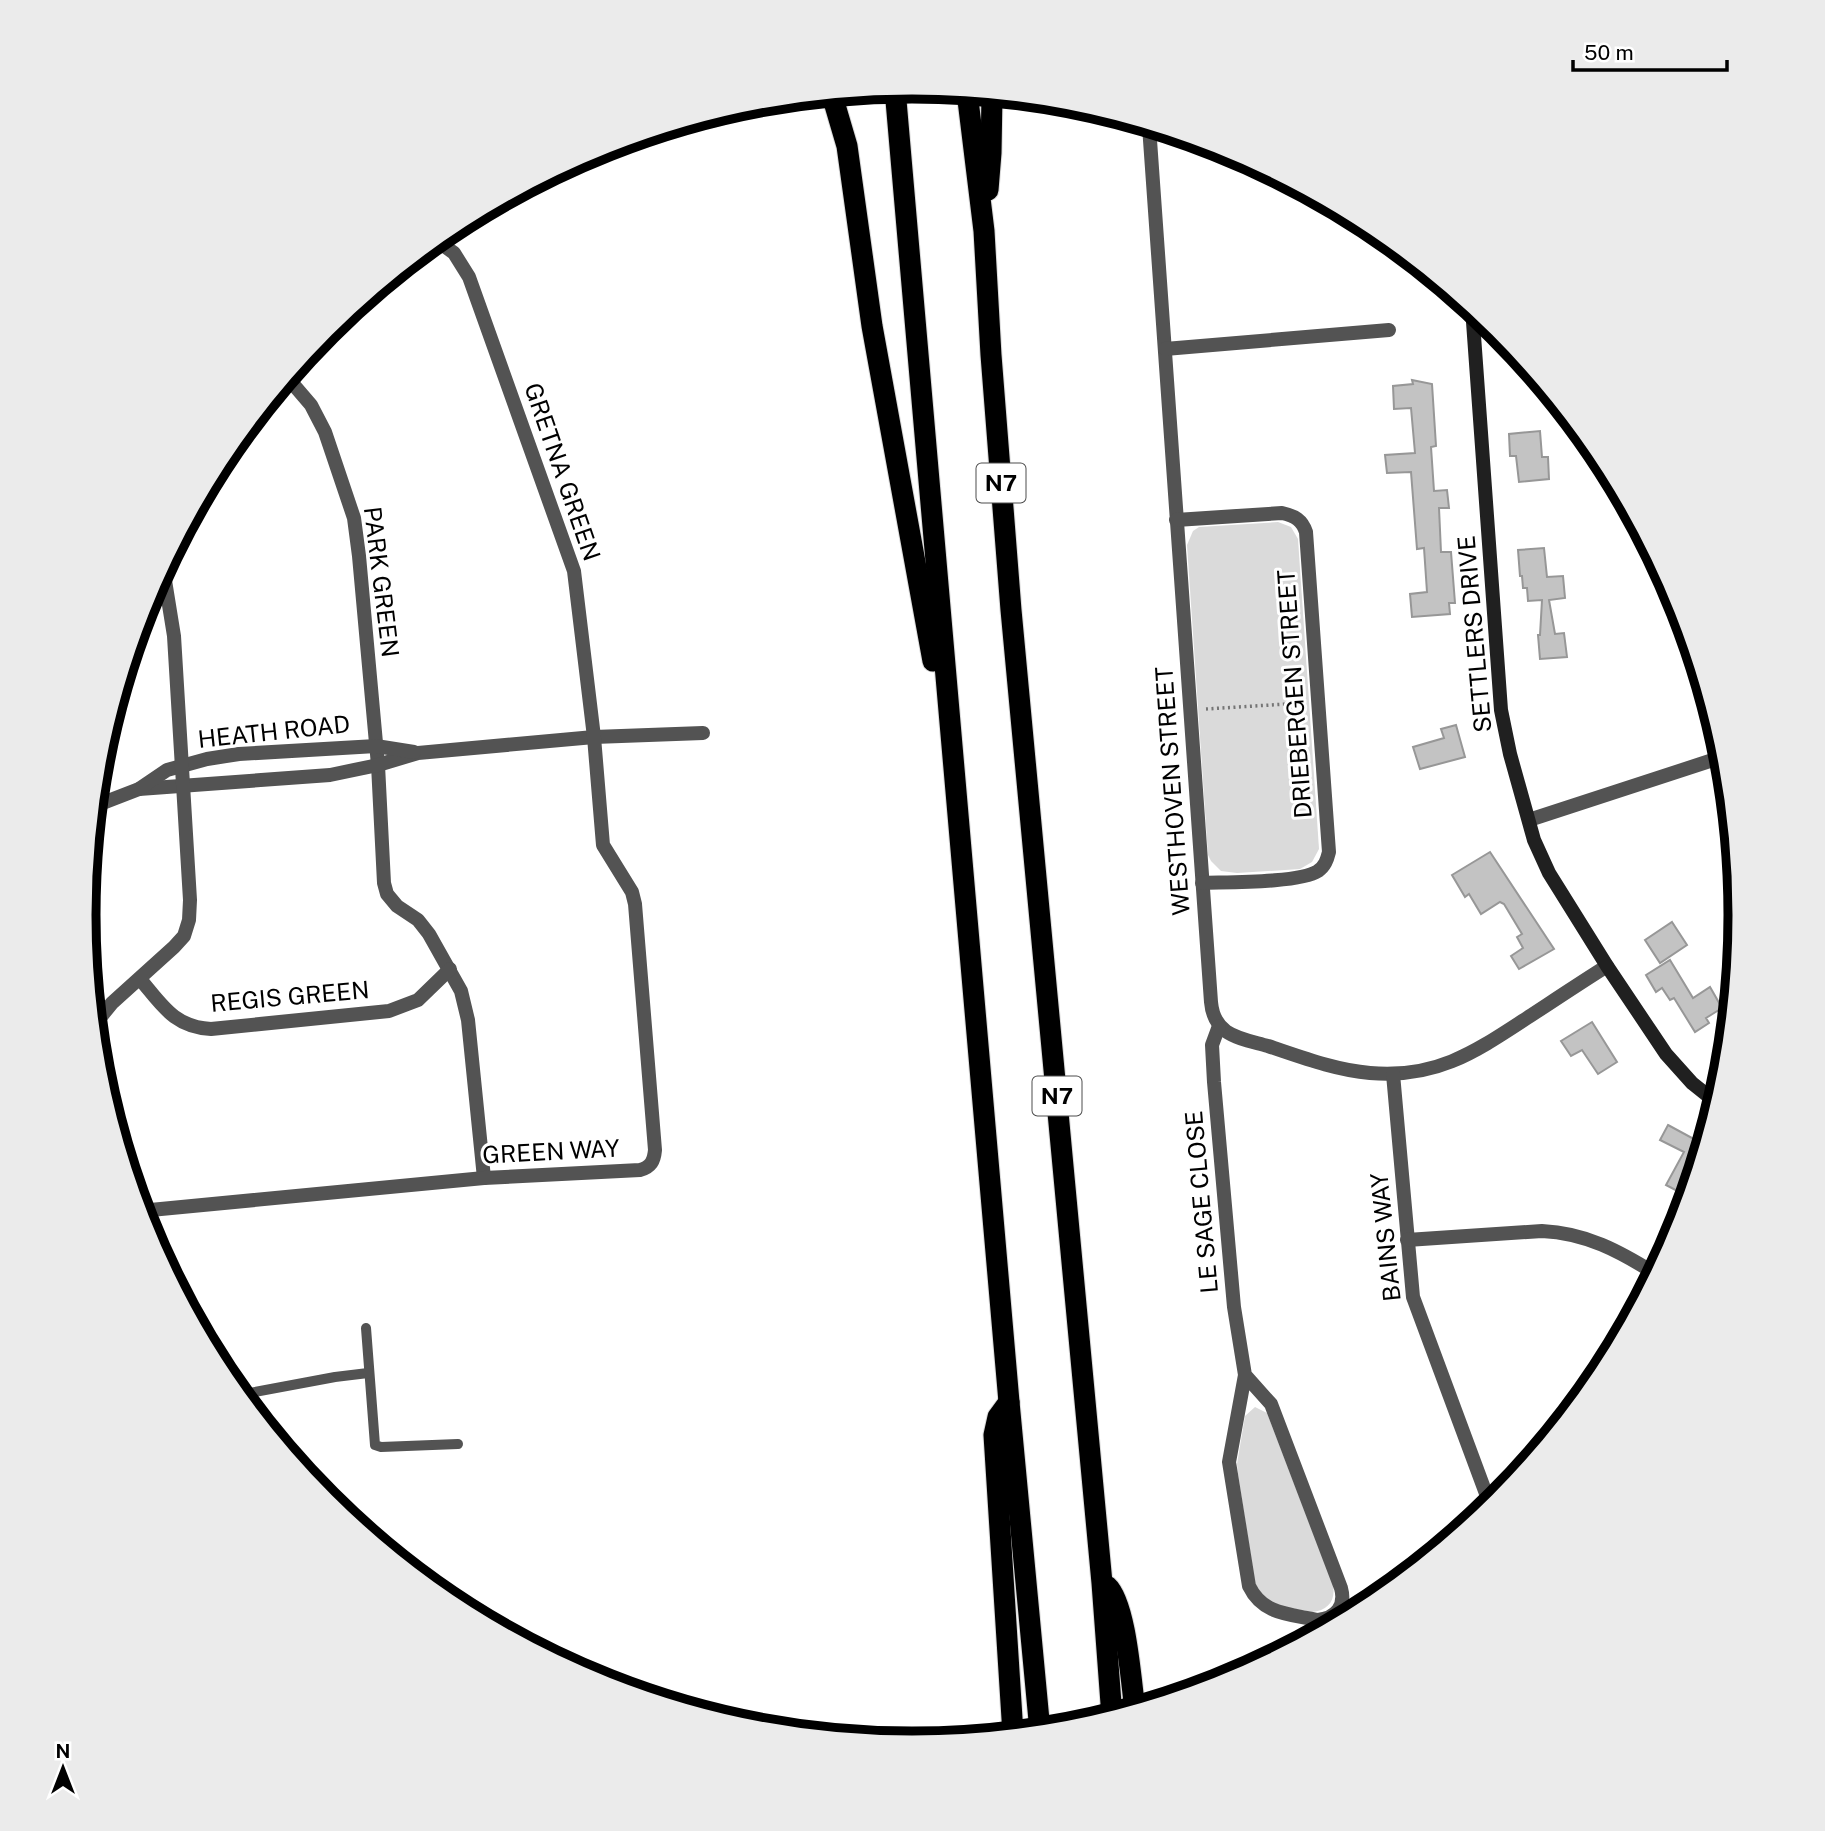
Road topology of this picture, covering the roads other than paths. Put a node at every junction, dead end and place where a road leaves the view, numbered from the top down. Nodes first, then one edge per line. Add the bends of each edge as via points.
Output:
1 (896, 100) edge
2 (968, 101) edge
3 (834, 103) edge
4 (992, 103) edge
5 (1150, 135) edge
6 (984, 230) junction
7 (445, 247) edge
8 (1473, 322) edge
9 (1389, 330) dead end
10 (1165, 349) junction
11 (294, 384) edge
12 (1176, 520) junction
13 (166, 586) edge
14 (703, 733) dead end
15 (594, 737) junction
16 (376, 746) junction
17 (418, 753) junction
18 (1714, 760) edge
19 (182, 765) junction
20 (378, 765) junction
21 (183, 785) junction
22 (957, 787) junction
23 (139, 789) junction
24 (104, 802) edge
25 (1529, 820) junction
26 (1202, 883) junction
27 (1607, 966) junction
28 (450, 969) junction
29 (140, 979) junction
30 (102, 1015) edge
31 (1219, 1026) junction
32 (1393, 1074) junction
33 (1708, 1095) edge
34 (484, 1178) junction
35 (151, 1209) edge
36 (1407, 1240) junction
37 (1649, 1269) edge
38 (366, 1328) dead end
39 (368, 1373) junction
40 (1245, 1375) junction
41 (251, 1393) edge
42 (1009, 1402) junction
43 (458, 1444) dead end
44 (1487, 1496) edge
45 (1102, 1583) junction
46 (1334, 1614) edge
47 (1327, 1618) edge
48 (1134, 1701) edge
49 (1111, 1707) edge
50 (1039, 1722) edge
51 (1012, 1726) edge

1 - 22 highway
2 - 6 highway, N7
3 - 22 highway via 847,146 872,326
4 - 6 highway
5 - 10 street, WESTHOVEN STREET
6 - 45 highway, N7 via 1011,610
7 - 15 street, GRETNA GREEN via 469,277 574,571
8 - 25 street, SETTLERS DRIVE via 1501,710
9 - 10 street
10 - 12 street, WESTHOVEN STREET
11 - 16 street, PARK GREEN via 325,432 354,518
12 - 26 street, WESTHOVEN STREET
12 - 26 street, DRIEBERGEN STREET via 1282,513 1303,524 1329,852 1316,872 1297,877
13 - 19 street via 174,636
14 - 15 street, HEATH ROAD
15 - 17 street, HEATH ROAD
15 - 34 street, GREEN WAY via 603,845 635,904 654,1160 640,1170
16 - 17 street, HEATH ROAD
16 - 19 street, HEATH ROAD via 239,754
16 - 20 street, PARK GREEN
17 - 20 street, HEATH ROAD
18 - 25 street
19 - 21 street
19 - 23 street, HEATH ROAD
20 - 21 street, HEATH ROAD via 330,775
20 - 28 street, PARK GREEN via 387,894 418,920
21 - 23 street, HEATH ROAD
21 - 29 street via 189,920 184,936
22 - 42 highway
23 - 24 street, HEATH ROAD
25 - 27 street, SETTLERS DRIVE via 1544,863
26 - 31 street, WESTHOVEN STREET via 1212,1010
27 - 32 street via 1473,1054 1437,1067
27 - 33 street, SETTLERS DRIVE via 1671,1060
28 - 29 street, REGIS GREEN via 418,1000 389,1011 211,1029 178,1021
28 - 34 street, PARK GREEN via 468,1020
29 - 30 street
31 - 32 street via 1233,1036 1320,1063
31 - 40 street, LE SAGE CLOSE via 1212,1045 1214,1082 1234,1307
32 - 36 street, BAINS WAY
34 - 35 street, GREEN WAY
36 - 37 street via 1563,1232 1603,1244
36 - 44 street, BAINS WAY via 1417,1312
38 - 39 lane
39 - 41 lane
39 - 43 lane via 377,1447
40 - 46 street, LE SAGE CLOSE via 1271,1404 1341,1588 1340,1607
40 - 47 street, LE SAGE CLOSE via 1230,1462 1248,1586 1262,1605 1274,1611
42 - 50 highway
42 - 51 highway via 998,1417 994,1436
45 - 48 highway via 1115,1597 1122,1619
45 - 49 highway, N7

